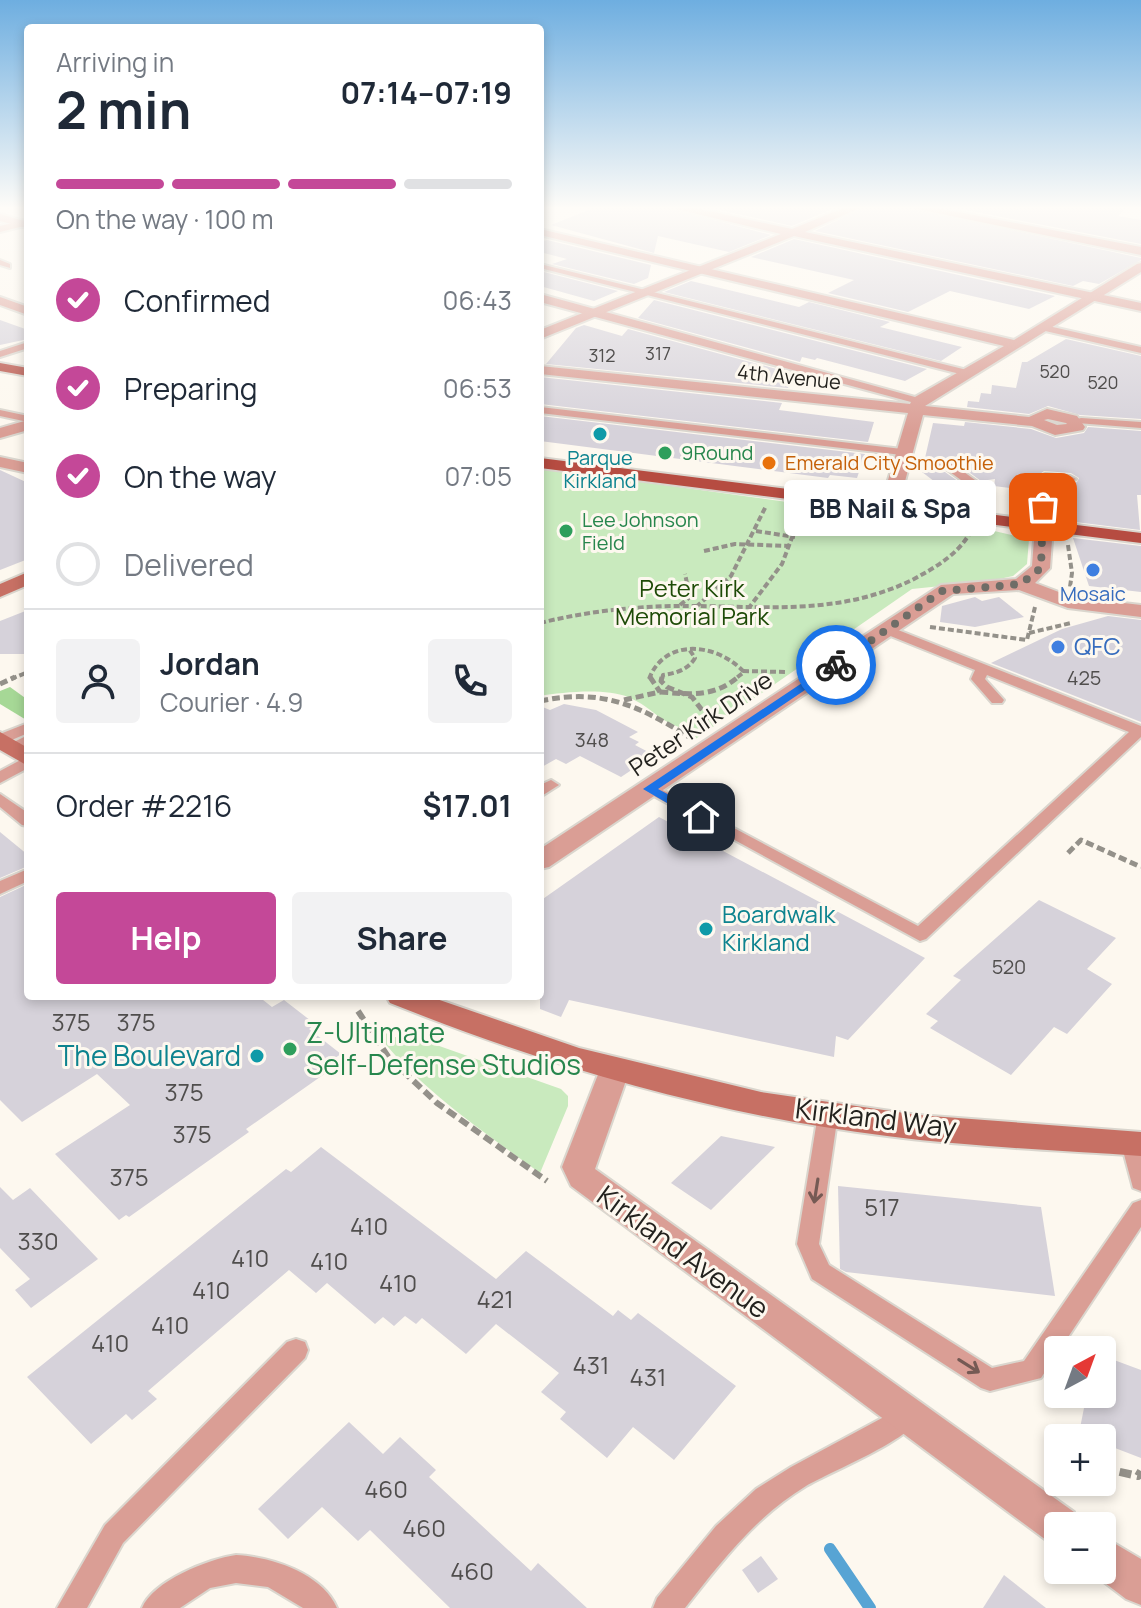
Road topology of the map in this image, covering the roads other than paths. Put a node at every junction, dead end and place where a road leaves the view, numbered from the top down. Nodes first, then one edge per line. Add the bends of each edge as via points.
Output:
1 (605, 282) edge
2 (672, 282) edge
3 (747, 282) edge
4 (1022, 282) edge
5 (1116, 282) edge
6 (646, 292) junction
7 (1091, 297) junction
8 (544, 299) edge
9 (0, 301) edge
10 (1141, 307) edge
11 (24, 310) edge
12 (594, 313) junction
13 (1044, 328) junction
14 (544, 333) edge
15 (1016, 345) junction
16 (24, 346) edge
17 (1141, 350) edge
18 (0, 354) edge
19 (0, 367) edge
20 (544, 370) edge
21 (24, 371) edge
22 (968, 373) junction
23 (916, 406) junction
24 (544, 411) edge
25 (0, 413) edge
26 (24, 421) edge
27 (1079, 421) joint
28 (24, 424) edge
29 (1141, 425) edge
30 (0, 433) edge
31 (544, 454) edge
32 (901, 456) junction
33 (0, 462) edge
34 (544, 463) edge
35 (24, 467) edge
36 (1070, 479) dead end
37 (890, 501) junction
38 (981, 506) junction
39 (1043, 520) junction
40 (1141, 526) edge
41 (1141, 538) edge
42 (24, 580) edge
43 (1021, 584) junction
44 (0, 591) edge
45 (24, 597) edge
46 (0, 608) edge
47 (1141, 611) edge
48 (888, 630) junction
49 (983, 668) junction
50 (997, 700) dead end
51 (1140, 730) edge
52 (14, 747) edge
53 (0, 778) edge
54 (649, 789) junction
55 (0, 799) edge
56 (24, 818) edge
57 (544, 858) edge
58 (24, 876) edge
59 (0, 888) edge
60 (410, 1000) edge
61 (614, 1072) junction
62 (828, 1114) junction
63 (1137, 1143) edge
64 (1141, 1182) edge
65 (1141, 1209) edge
66 (296, 1350) dead end
67 (908, 1416) junction
68 (1044, 1514) edge
69 (1116, 1566) edge
70 (1141, 1584) edge
71 (71, 1608) edge
72 (156, 1608) edge
73 (323, 1608) edge
74 (667, 1608) edge

1 - 6 lane
2 - 6 street
3 - 15 street
4 - 7 street
5 - 7 street
6 - 12 street
6 - 22 lane
7 - 10 street
7 - 13 street
8 - 12 street
9 - 11 street
12 - 14 street
12 - 23 street
13 - 15 street
13 - 17 lane
15 - 22 street
16 - 18 lane
19 - 21 main road
20 - 23 street, 4th Avenue
22 - 23 street
23 - 27 street, 4th Avenue via 1035,422 1062,431 1077,427
23 - 32 street
24 - 32 lane
25 - 26 lane
27 - 29 lane, 4th Avenue
28 - 30 street
31 - 37 main road
32 - 37 street
32 - 38 lane via 949,466 982,490
33 - 35 street
34 - 37 main road
36 - 39 lane via 1045,477
37 - 38 main road
37 - 39 main road
38 - 39 main road
39 - 40 main road
39 - 41 main road
39 - 43 street via 1041,568
42 - 44 main road
43 - 47 street via 1068,602
43 - 48 street, Peter Kirk Drive via 948,589
45 - 46 main road
48 - 49 lane
48 - 54 street, Peter Kirk Drive
49 - 50 lane via 978,679
49 - 51 lane
51 - 54 lane via 920,935
52 - 53 lane
54 - 57 street, Peter Kirk Drive
55 - 56 lane
58 - 59 lane
60 - 61 main road via 479,1029
61 - 62 main road, Kirkland Way
61 - 67 street, Kirkland Avenue via 578,1167 582,1177
62 - 63 main road, Kirkland Way via 888,1124
62 -> 65 lane via 808,1244 820,1272 990,1380 1032,1370
63 - 64 lane
66 - 71 lane via 114,1534
67 - 68 street, Kirkland Avenue
67 - 74 lane via 765,1498 722,1540
69 - 70 street
72 - 73 lane via 206,1576 234,1571 269,1571 307,1592

